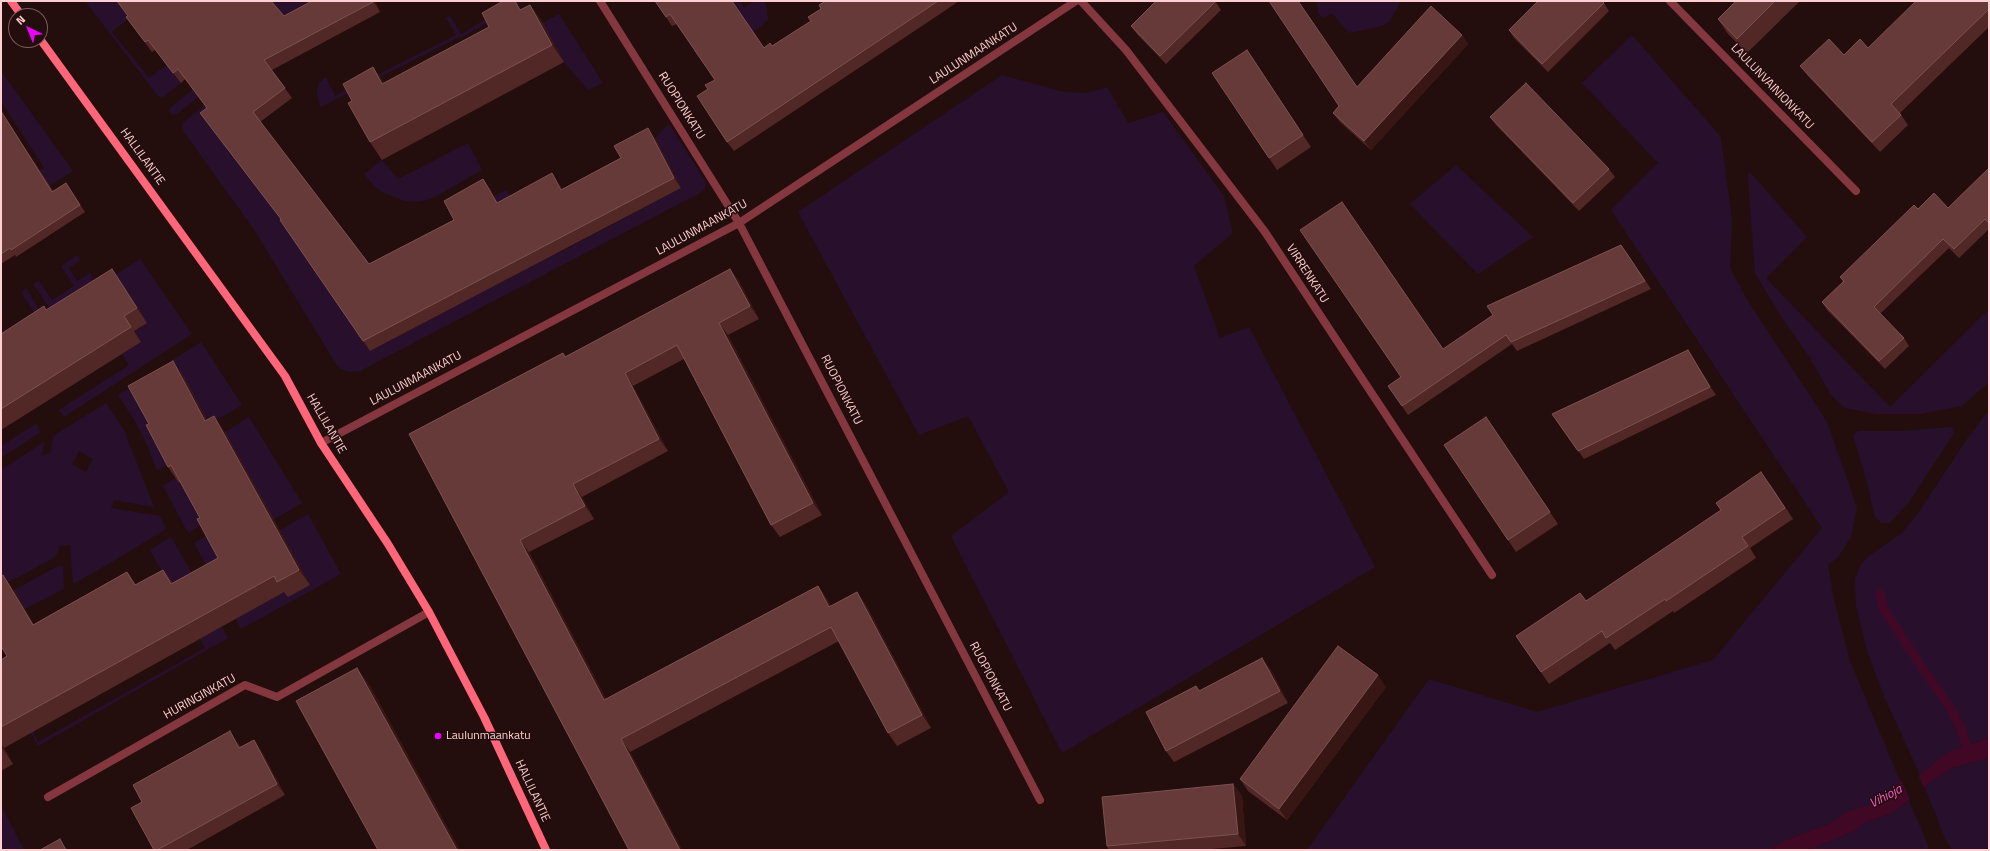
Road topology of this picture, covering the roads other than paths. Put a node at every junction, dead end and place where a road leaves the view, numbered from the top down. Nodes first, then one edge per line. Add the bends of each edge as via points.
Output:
1 (600, 1) edge
2 (1076, 1) edge
3 (1081, 1) edge
4 (1670, 1) edge
5 (47, 48) edge
6 (1856, 191) dead end
7 (740, 223) junction
8 (322, 443) junction
9 (1492, 575) dead end
10 (429, 612) junction
11 (48, 797) dead end
12 (1040, 800) dead end
13 (546, 850) edge

1 - 7 street, RUOPIONKATU
2 - 7 street, LAULUNMAANKATU
3 - 9 street, VIRRENKATU via 1126,50 1265,232
4 - 6 street, LAULUNVAINIONKATU
5 - 8 main road, HALLILANTIE via 285,376
7 - 8 street, LAULUNMAANKATU
7 - 12 street, RUOPIONKATU
8 - 10 main road, HALLILANTIE
10 - 11 street, HURINGINKATU via 277,697 245,685
10 - 13 main road, HALLILANTIE via 484,717

